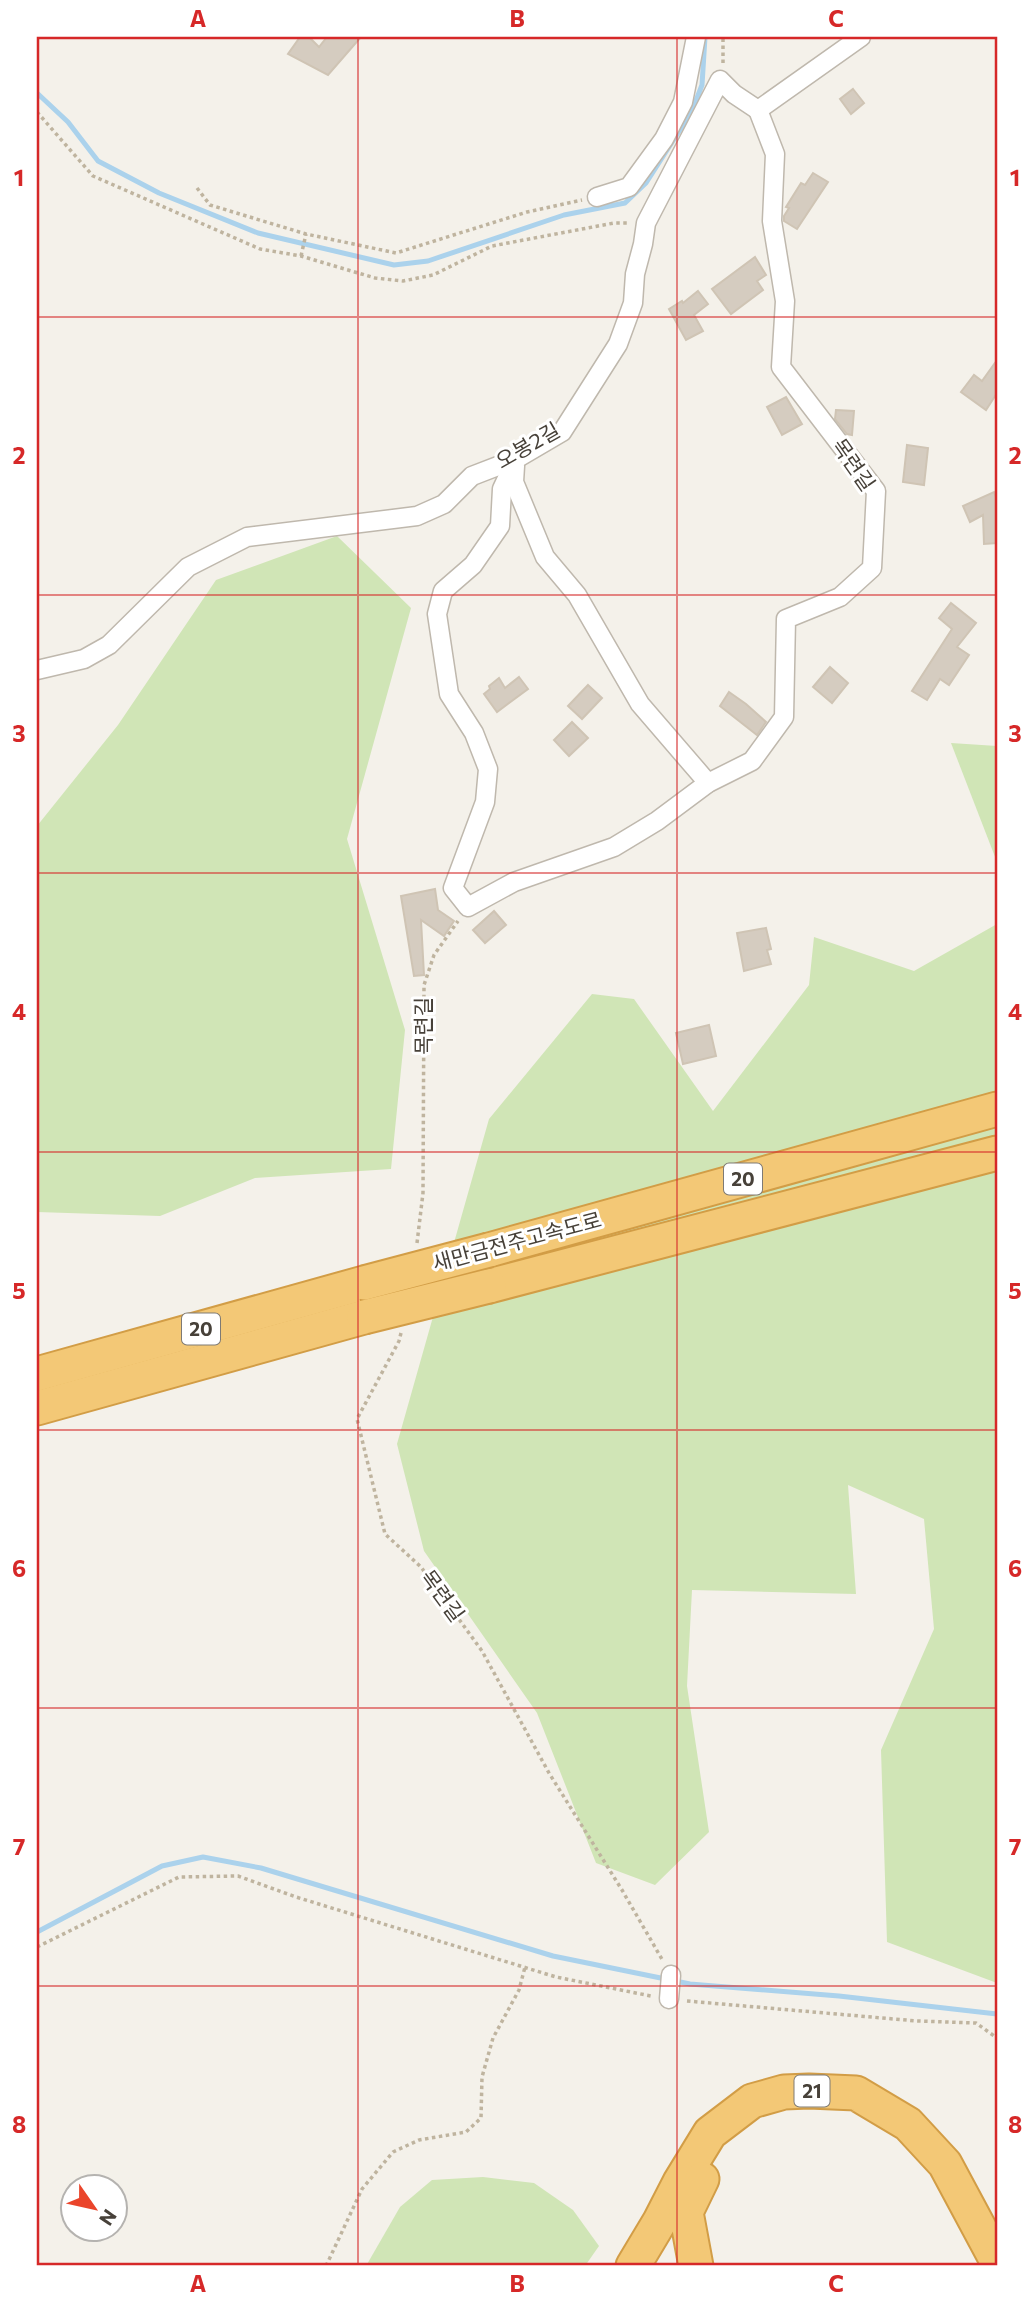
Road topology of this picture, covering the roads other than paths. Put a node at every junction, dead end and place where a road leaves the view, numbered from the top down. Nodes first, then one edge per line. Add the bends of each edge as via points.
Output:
1 (696, 37) edge
2 (861, 37) edge
3 (704, 75) junction
4 (758, 110) junction
5 (597, 197) road end
6 (516, 459) junction
7 (37, 670) edge
8 (708, 783) junction
9 (997, 1109) edge
10 (997, 1153) edge
11 (37, 1374) edge
12 (37, 1408) edge
13 (997, 2261) edge
14 (633, 2266) edge
15 (696, 2266) edge
16 (979, 2266) edge

1 - 3 street
2 - 4 street
3 - 4 street
3 - 5 street via 629,187
3 - 6 street, 오봉2길 via 646,223 633,303 618,344 562,432
4 - 8 street, 목련길 via 775,154 772,221 785,301 781,367 876,491 872,568 840,597 786,618 784,717 752,761
6 - 7 street, 오봉2길 via 472,476 444,504 417,516 247,537 188,567 109,645 84,659
6 - 8 street via 514,482 545,557 577,595 640,704
6 - 8 street, 목련길 via 502,489 500,526 472,565 443,591 437,614 449,694 474,733 488,769 485,802 453,888 468,907 514,882 614,847
9 - 11 highway, 새만금전주고속도로 / 20, bridge
10 - 12 highway, 새만금전주고속도로 / 20, bridge via 364,1317
13 - 14 highway, 21 via 945,2164 908,2124 856,2093 809,2091 752,2101 710,2133
15 - 16 highway via 686,2212 709,2164 746,2125 778,2112 811,2108 854,2114 903,2142 937,2190

